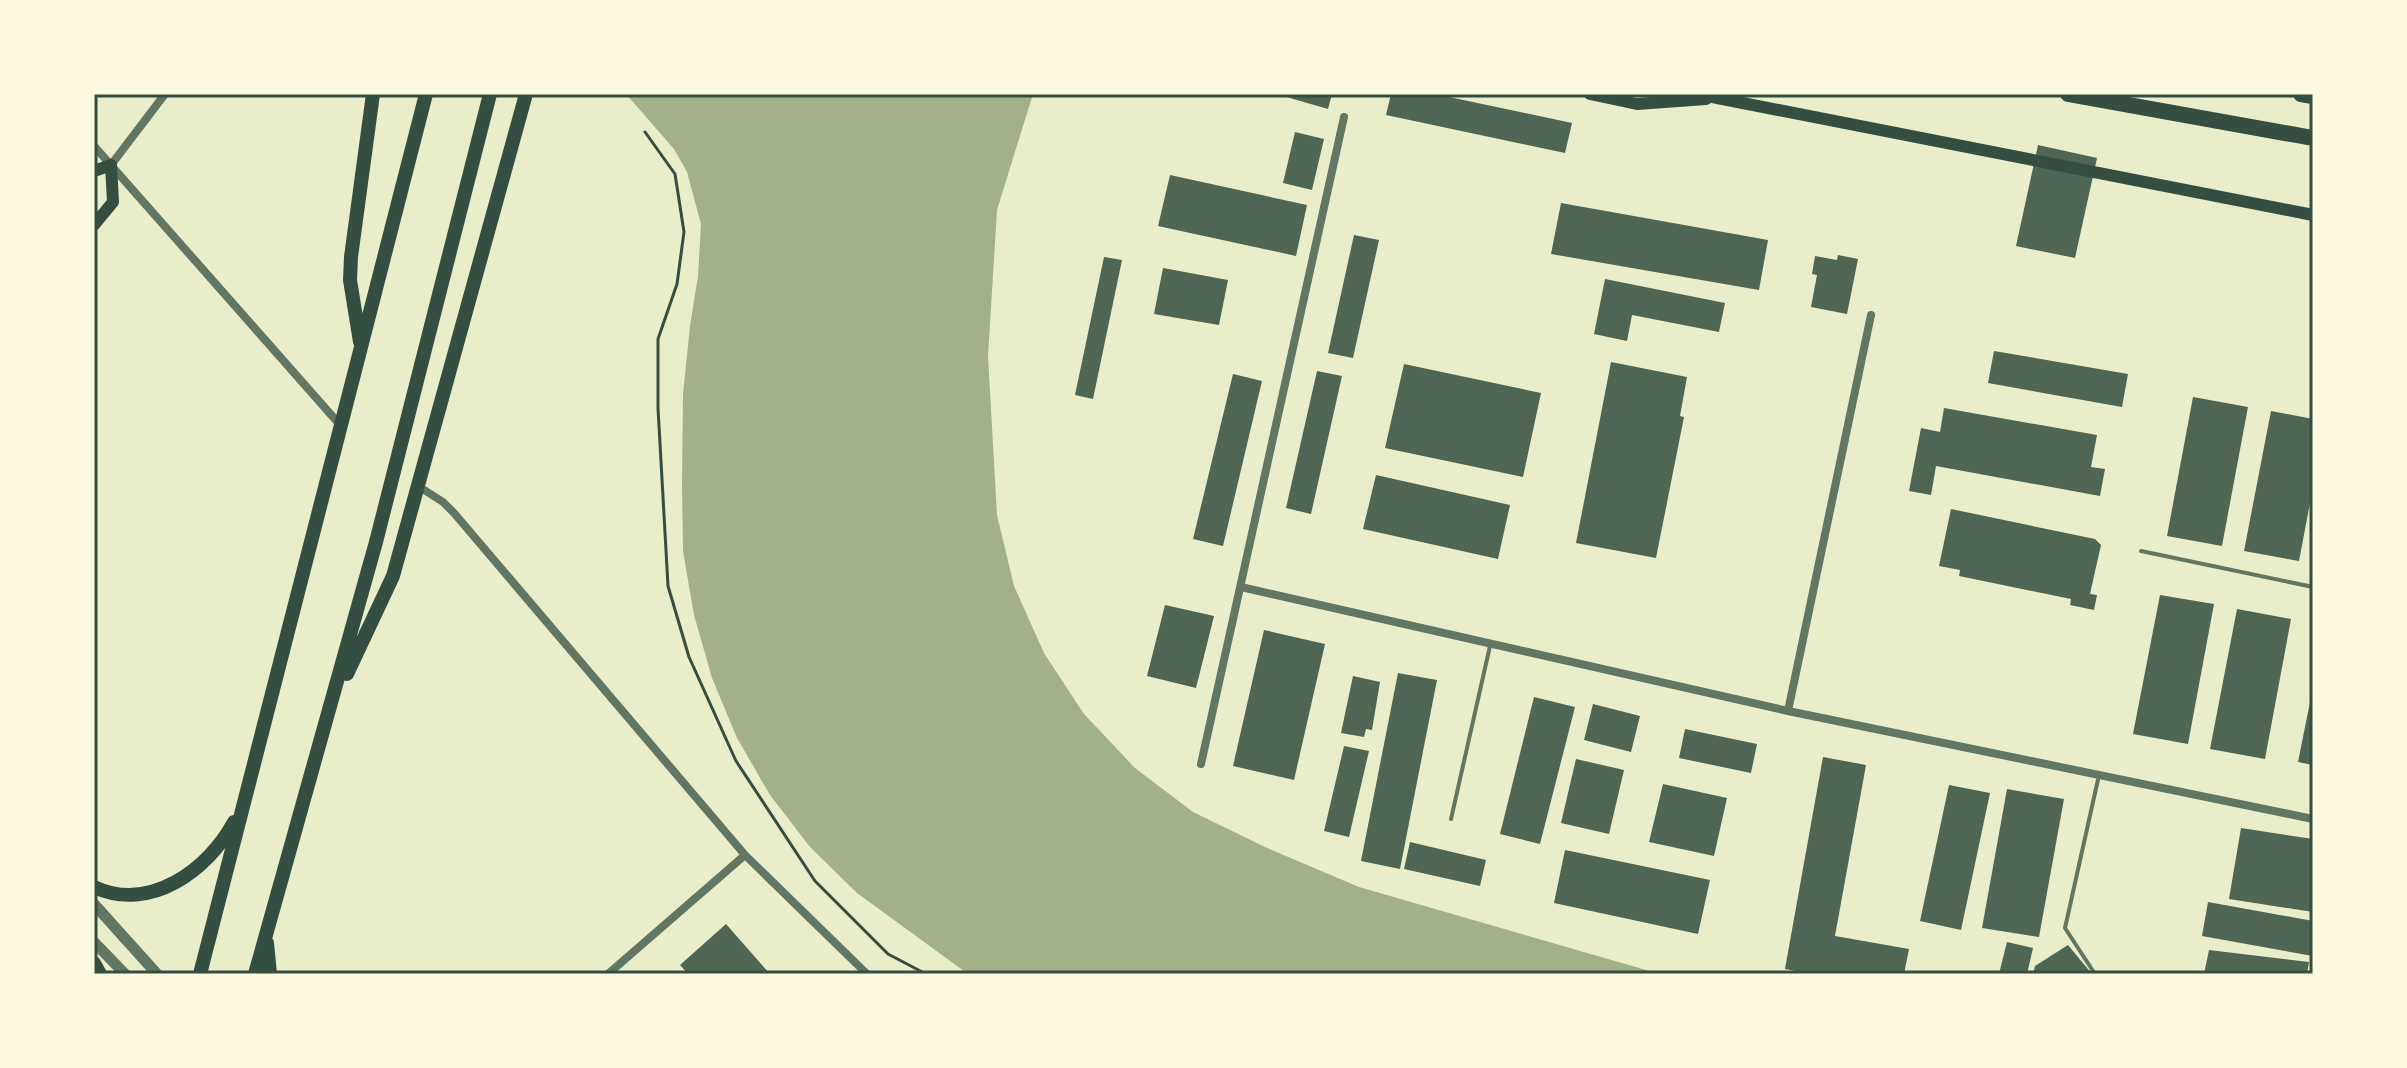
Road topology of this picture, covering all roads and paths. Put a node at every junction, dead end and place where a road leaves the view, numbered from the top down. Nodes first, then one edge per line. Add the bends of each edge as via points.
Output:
1 (165, 94) edge
2 (373, 94) edge
3 (426, 94) edge
4 (490, 94) edge
5 (526, 94) edge
6 (1590, 94) edge
7 (1697, 94) edge
8 (2068, 94) edge
9 (2301, 94) edge
10 (2313, 96) edge
11 (1713, 98) junction
12 (1344, 117) dead end
13 (645, 132) dead end
14 (2313, 138) edge
15 (94, 146) edge
16 (111, 165) junction
17 (94, 171) edge
18 (2313, 215) edge
19 (94, 225) edge
20 (1871, 315) dead end
21 (361, 350) junction
22 (342, 427) junction
23 (417, 485) junction
24 (2141, 551) dead end
25 (1241, 587) junction
26 (2313, 587) edge
27 (1491, 644) junction
28 (331, 707) junction
29 (1788, 711) junction
30 (1201, 764) dead end
31 (2099, 775) junction
32 (245, 800) junction
33 (1451, 819) dead end
34 (2313, 819) edge
35 (745, 855) junction
36 (94, 887) edge
37 (94, 904) edge
38 (266, 933) junction
39 (94, 942) edge
40 (94, 963) edge
41 (100, 974) edge
42 (125, 974) edge
43 (157, 974) edge
44 (200, 974) edge
45 (255, 974) edge
46 (270, 974) edge
47 (608, 974) edge
48 (867, 974) edge
49 (926, 974) edge
50 (2095, 974) edge

1 - 16 street
2 - 21 main road via 351,257
3 - 21 main road
4 - 28 main road
5 - 23 main road
6 - 11 main road via 1637,104
7 - 11 main road
8 - 14 highway
9 - 10 highway
11 - 18 main road
12 - 25 street
13 - 49 path via 675,174 684,232 677,284 658,339 658,408 668,586 689,657 736,761 815,881 888,954
15 - 16 street
16 - 17 main road
16 - 19 main road via 113,202
16 - 22 street
20 - 29 street
21 - 22 main road
22 - 32 main road
23 - 28 main road via 386,593
23 - 35 street via 454,513
24 - 26 lane
25 - 27 street
25 - 30 street
27 - 29 street
27 - 33 lane
28 - 38 main road
29 - 31 street
31 - 34 street
31 - 50 lane via 2065,928
32 - 36 main road via 211,856 164,889 121,894
32 - 44 main road
35 - 47 street
35 - 48 street
37 - 43 street
38 - 45 main road
38 - 46 main road
39 - 42 street
40 - 41 main road

